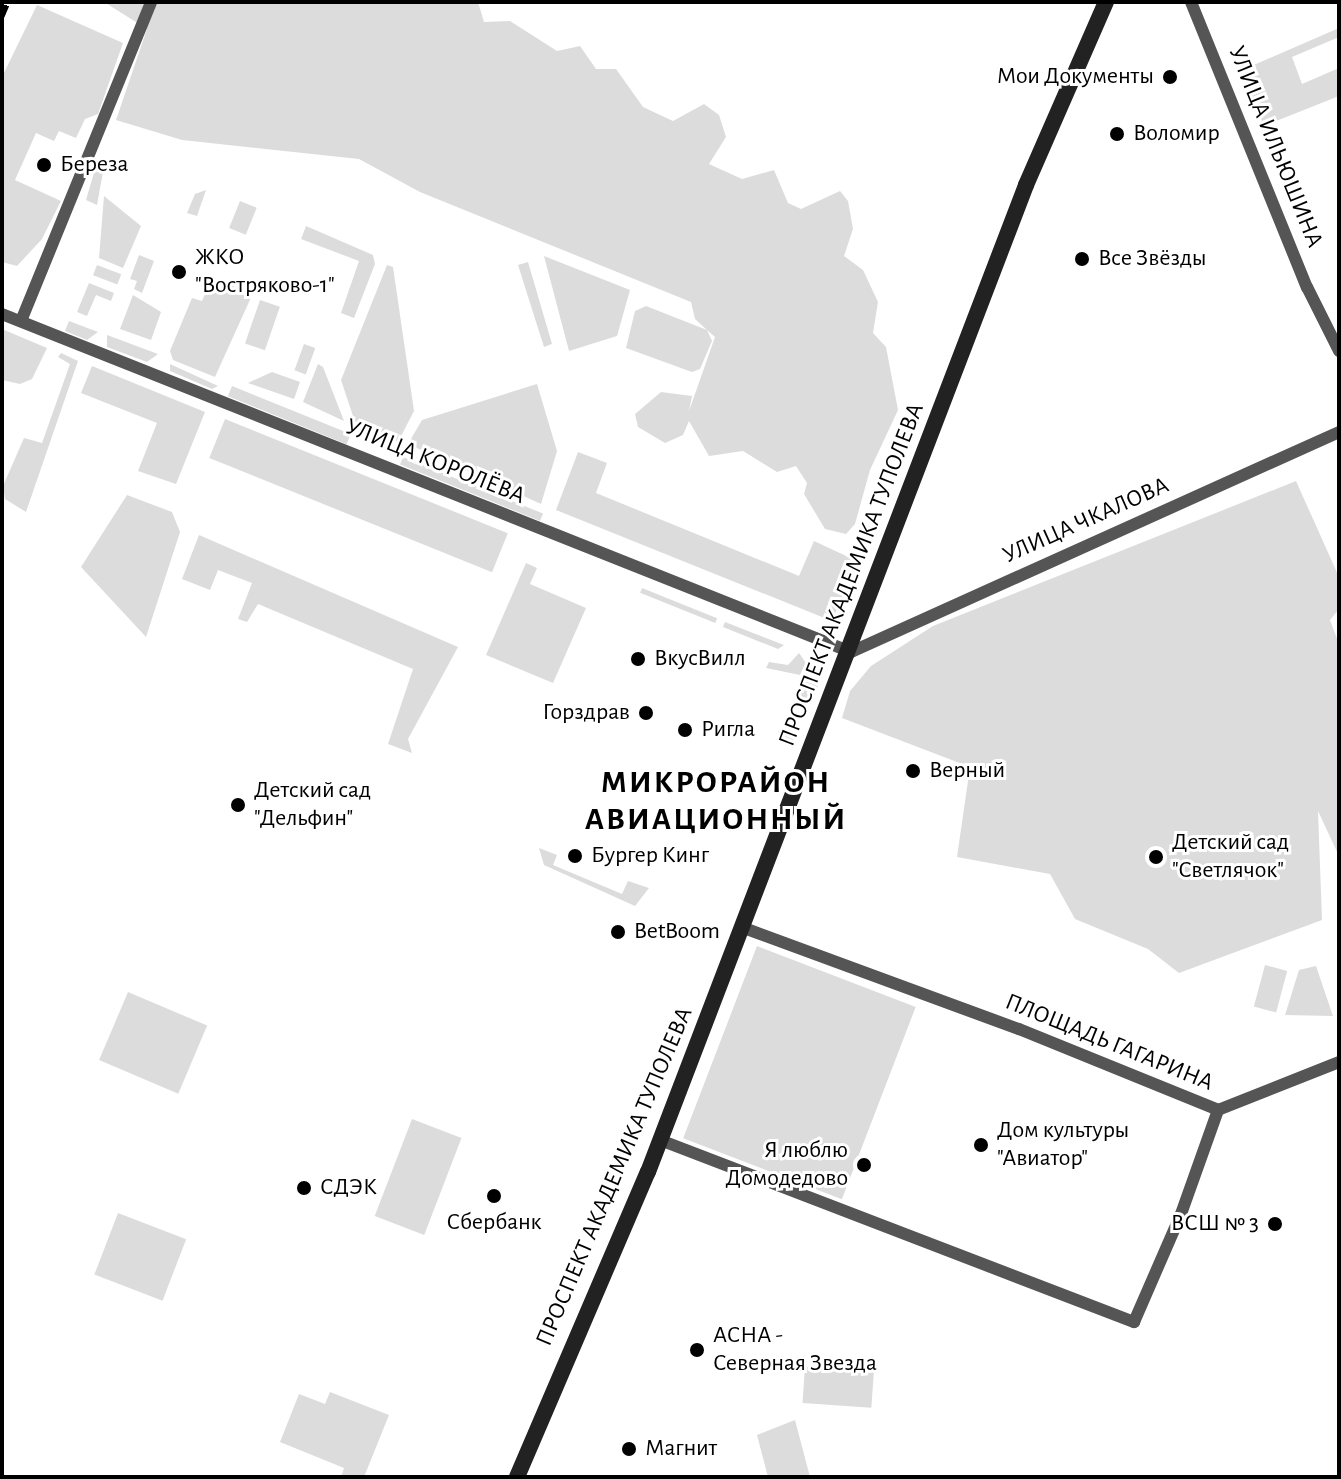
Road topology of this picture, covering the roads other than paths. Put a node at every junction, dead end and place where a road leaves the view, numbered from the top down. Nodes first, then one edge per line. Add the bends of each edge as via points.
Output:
1 (151, 2) edge
2 (1106, 2) edge
3 (1191, 2) edge
4 (2, 314) edge
5 (21, 321) junction
6 (1339, 351) edge
7 (1339, 432) edge
8 (851, 652) junction
9 (744, 928) junction
10 (1339, 1062) edge
11 (1218, 1110) junction
12 (660, 1140) junction
13 (517, 1477) edge

1 - 5 street
2 - 8 main road, ПРОСПЕКТ АКАДЕМИКА ТУПОЛЕВА via 1026,185
3 - 6 street, УЛИЦА ИЛЬЮШИНА via 1307,287
4 - 5 street, УЛИЦА КОРОЛЁВА
5 - 8 street, УЛИЦА КОРОЛЁВА
7 - 8 street, УЛИЦА ЧКАЛОВА
8 - 9 main road, ПРОСПЕКТ АКАДЕМИКА ТУПОЛЕВА via 826,704
9 - 11 street, ПЛОЩАДЬ ГАГАРИНА
9 - 12 main road, ПРОСПЕКТ АКАДЕМИКА ТУПОЛЕВА
10 - 11 street
11 - 12 street, ПЛОЩАДЬ ГАГАРИНА via 1134,1322
12 - 13 main road, ПРОСПЕКТ АКАДЕМИКА ТУПОЛЕВА

